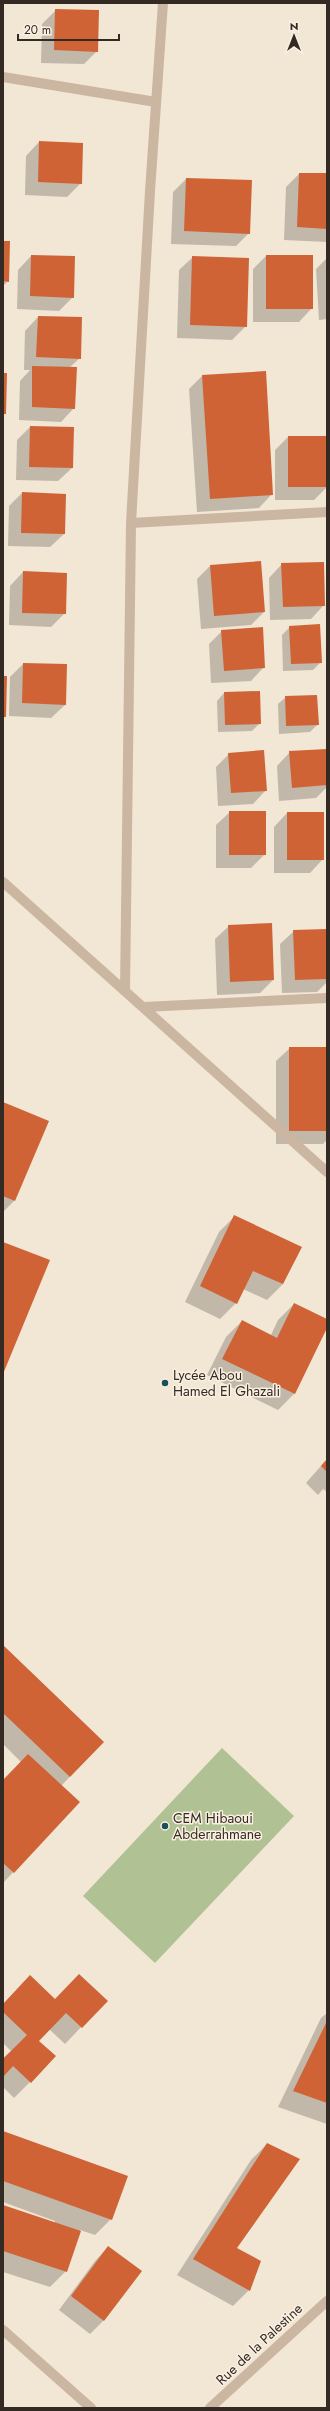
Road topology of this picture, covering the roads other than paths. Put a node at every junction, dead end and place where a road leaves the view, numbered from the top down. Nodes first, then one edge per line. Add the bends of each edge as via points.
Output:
1 (163, 3) edge
2 (3, 77) edge
3 (156, 102) junction
4 (327, 512) edge
5 (131, 523) junction
6 (3, 882) edge
7 (125, 991) junction
8 (327, 998) edge
9 (144, 1007) junction
10 (327, 1172) edge
11 (327, 2301) edge
12 (3, 2330) edge
13 (91, 2408) edge
14 (210, 2408) edge

1 - 3 street
2 - 3 street
3 - 5 street
4 - 5 street
5 - 7 street
6 - 7 street
7 - 9 street
8 - 9 street
9 - 10 street
11 - 14 street, Rue de la Palestine
12 - 13 street

